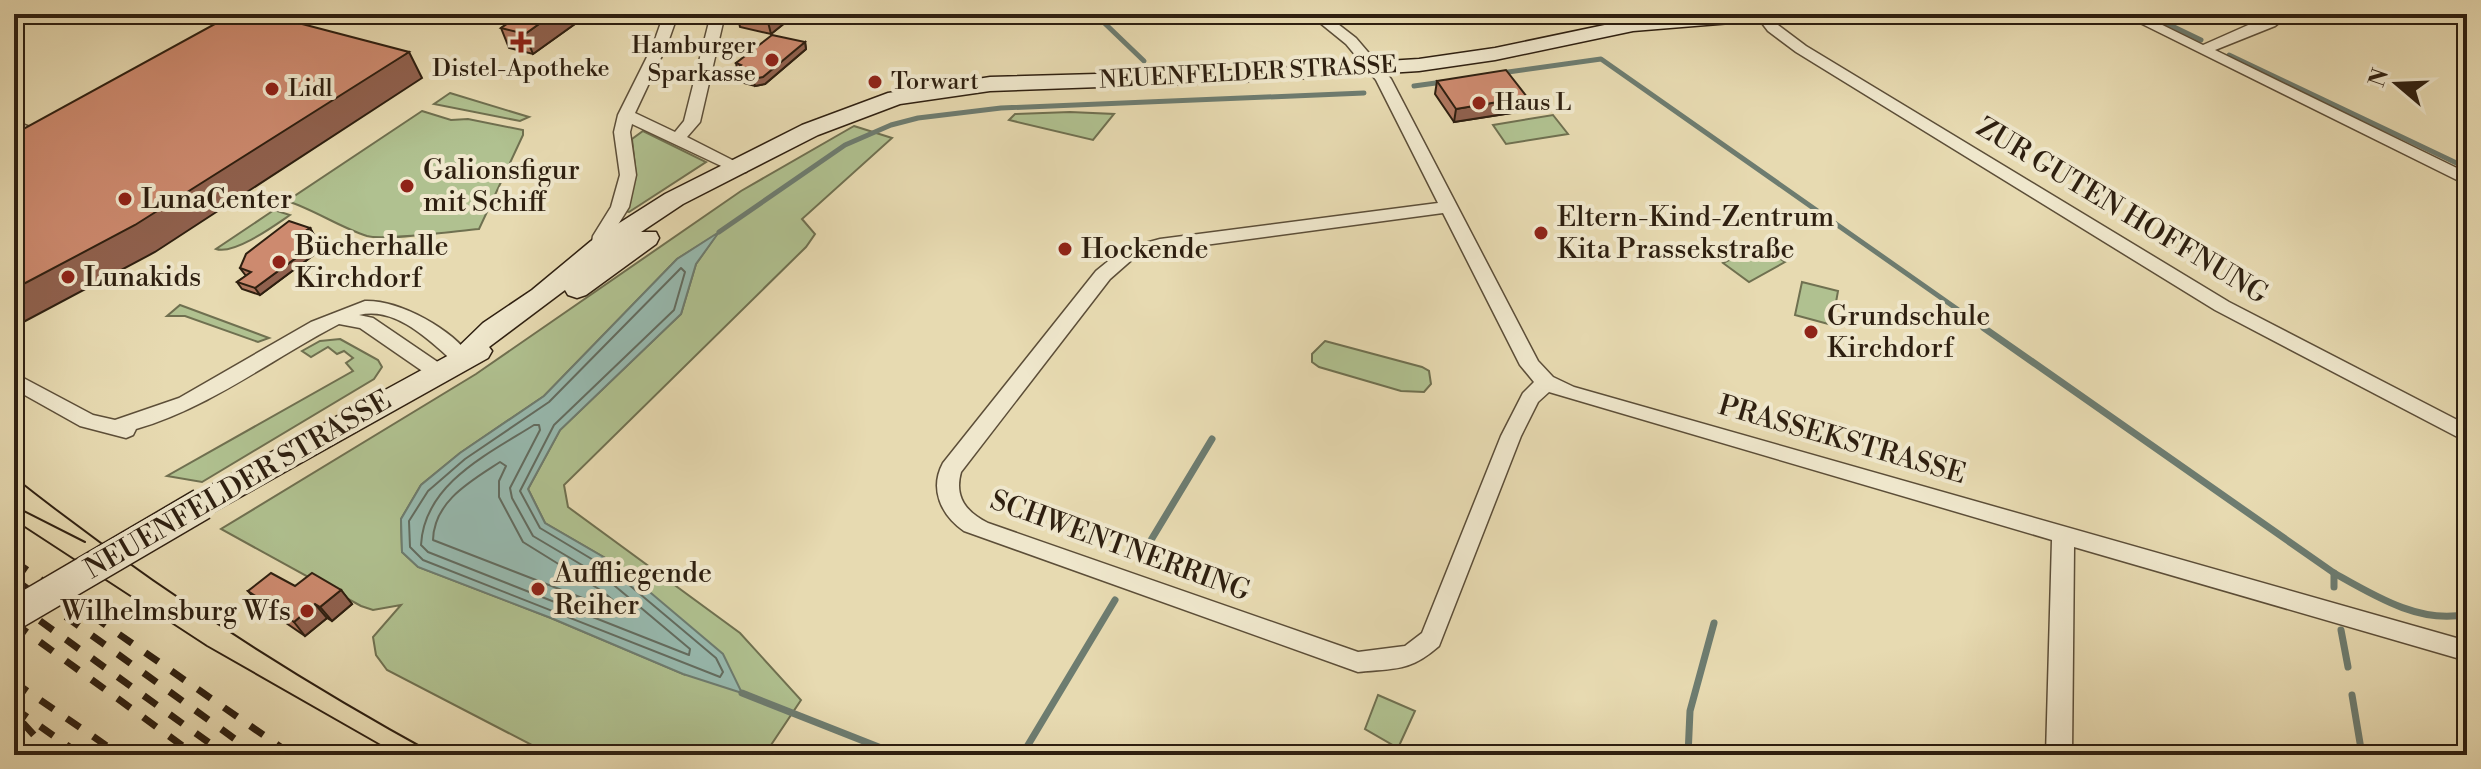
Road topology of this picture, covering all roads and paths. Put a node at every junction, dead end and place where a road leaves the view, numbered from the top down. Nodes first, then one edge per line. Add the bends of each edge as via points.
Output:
1 (671, 14) edge
2 (718, 14) edge
3 (1316, 14) edge
4 (1765, 14) edge
5 (2129, 14) edge
6 (2283, 14) edge
7 (2203, 50) junction
8 (1376, 68) junction
9 (626, 115) junction
10 (14, 126) edge
11 (678, 138) junction
12 (24, 150) edge
13 (740, 168) junction
14 (2467, 180) edge
15 (1451, 207) junction
16 (600, 247) junction
17 (340, 318) junction
18 (450, 365) junction
19 (14, 380) edge
20 (1546, 382) junction
21 (2467, 434) edge
22 (2063, 534) junction
23 (14, 614) edge
24 (2467, 651) edge
25 (2059, 755) edge

1 - 9 street
2 - 11 street via 692,122
3 - 8 street
4 - 8 main road, NEUENFELDER STRASSE via 1633,25 1459,60
4 - 21 street, ZUR GUTEN HOFFNUNG via 1773,28 1801,49 2222,306
5 - 7 street
6 - 7 street
7 - 14 street
8 - 13 main road, NEUENFELDER STRASSE via 990,84 924,92 837,119
8 - 15 street
9 - 11 street
9 - 16 street via 622,132 628,175 620,207
10 - 12 street via 52,134
11 - 13 street
13 - 16 main road, NEUENFELDER STRASSE via 674,199
13 - 18 main road, NEUENFELDER STRASSE via 507,339
15 - 20 street via 1530,365
15 - 20 street, SCHWENTNERRING via 1129,253 1109,269 951,469 948,494 960,518 1358,662 1411,656 1431,639 1511,436 1530,398
16 - 18 main road, NEUENFELDER STRASSE
17 - 18 street via 366,323
17 - 18 street via 363,308 390,311 439,338
17 - 19 street via 308,331 181,418 143,431 100,425
18 - 23 main road, NEUENFELDER STRASSE, bridge
20 - 22 street, PRASSEKSTRASSE
22 - 24 street, PRASSEKSTRASSE
22 - 25 street

